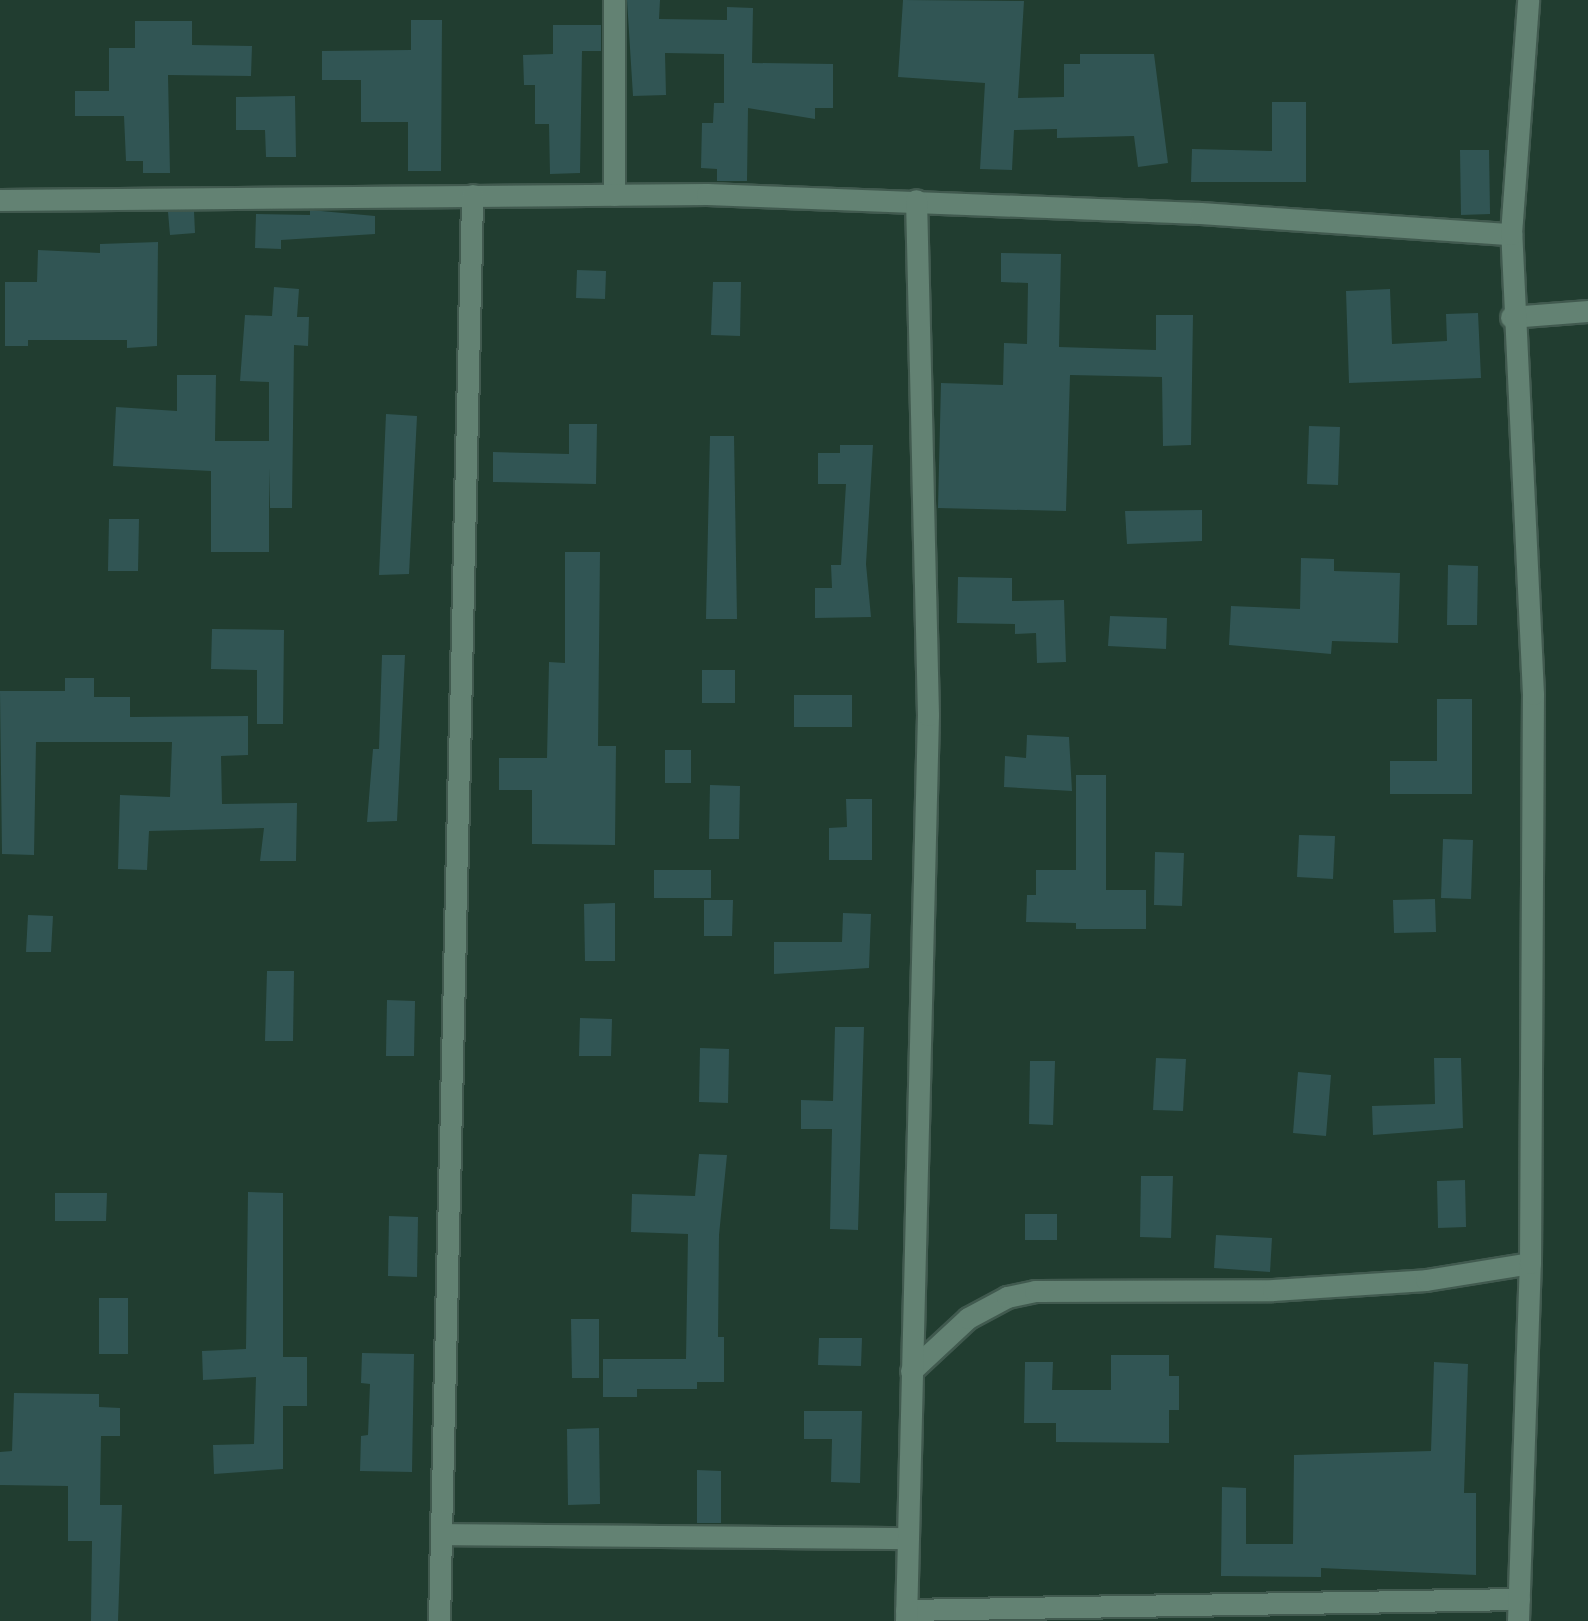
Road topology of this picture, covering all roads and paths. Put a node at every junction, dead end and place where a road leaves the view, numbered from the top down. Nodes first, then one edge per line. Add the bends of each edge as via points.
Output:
1 (614, 0) edge
2 (1528, 0) edge
3 (472, 195) junction
4 (614, 195) junction
5 (0, 200) edge
6 (916, 200) junction
7 (1511, 234) junction
8 (1588, 311) edge
9 (1511, 317) junction
10 (1530, 1263) junction
11 (911, 1371) junction
12 (442, 1534) junction
13 (907, 1538) junction
14 (1519, 1599) junction
15 (906, 1616) edge
16 (439, 1621) edge
17 (1518, 1621) edge

1 - 4 street
2 - 7 street
3 - 4 street
3 - 5 street
3 - 12 street
4 - 6 street
6 - 7 street
6 - 11 street via 928,715
7 - 9 street
8 - 9 street
9 - 10 street via 1533,694
10 - 11 street via 1426,1280 1273,1290 1035,1291 1007,1297 968,1318
10 - 14 street
11 - 13 street
12 - 13 street
12 - 16 street
13 - 15 street
14 - 15 street
14 - 17 street

